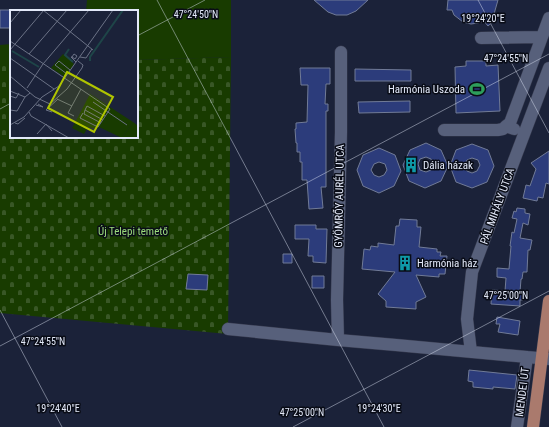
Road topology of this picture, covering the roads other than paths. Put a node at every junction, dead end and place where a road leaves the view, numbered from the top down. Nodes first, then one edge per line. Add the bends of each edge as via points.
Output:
1 (549, 18) edge
2 (542, 37) junction
3 (481, 38) dead end
4 (341, 52) dead end
5 (533, 62) junction
6 (549, 67) edge
7 (506, 126) junction
8 (444, 130) dead end
9 (524, 132) junction
10 (549, 301) edge
11 (228, 329) dead end
12 (338, 340) junction
13 (471, 352) junction
14 (527, 357) junction
15 (545, 359) edge
16 (517, 427) edge
17 (533, 427) edge

1 - 2 street
2 - 3 street
2 - 5 street
4 - 12 street, GYÖMRŐY AURÉL UTCA
5 - 6 street, PÁL MIHÁLY UTCA
5 - 7 street
6 - 9 street, PÁL MIHÁLY UTCA
7 - 8 street via 498,130
7 - 9 street
9 - 13 street, PÁL MIHÁLY UTCA via 472,272 467,319
10 - 15 main road, MENDEI ÚT
11 - 12 street
12 - 13 street
13 - 14 street
14 - 15 street
14 - 16 street, MENDEI ÚT
15 - 17 main road, MENDEI ÚT

